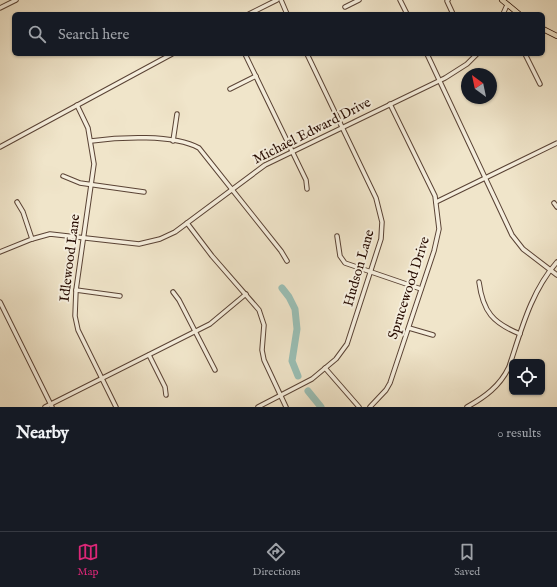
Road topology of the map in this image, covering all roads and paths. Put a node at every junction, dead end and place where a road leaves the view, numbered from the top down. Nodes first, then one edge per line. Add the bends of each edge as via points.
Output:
1 (16, 0) edge
2 (277, 0) edge
3 (281, 0) edge
4 (359, 0) edge
5 (400, 0) edge
6 (448, 0) edge
7 (502, 0) edge
8 (507, 5) junction
9 (345, 7) dead end
10 (0, 8) edge
11 (253, 12) edge
12 (286, 12) edge
13 (406, 12) edge
14 (452, 12) edge
15 (504, 12) edge
16 (516, 12) edge
17 (545, 29) edge
18 (557, 36) edge
19 (168, 56) edge
20 (246, 56) edge
21 (308, 56) edge
22 (428, 56) edge
23 (475, 56) edge
24 (526, 56) edge
25 (256, 76) junction
26 (440, 80) junction
27 (540, 84) dead end
28 (230, 88) dead end
29 (390, 104) junction
30 (77, 105) junction
31 (177, 114) dead end
32 (342, 127) junction
33 (173, 141) junction
34 (91, 142) junction
35 (557, 143) edge
36 (0, 147) edge
37 (292, 151) junction
38 (63, 176) dead end
39 (485, 179) junction
40 (91, 184) junction
41 (232, 189) junction
42 (307, 189) dead end
43 (144, 192) dead end
44 (17, 202) dead end
45 (436, 202) junction
46 (554, 203) dead end
47 (557, 207) edge
48 (187, 223) junction
49 (337, 236) dead end
50 (84, 237) junction
51 (32, 239) junction
52 (0, 252) edge
53 (287, 261) dead end
54 (557, 262) edge
55 (551, 269) junction
56 (371, 272) junction
57 (557, 274) edge
58 (480, 282) dead end
59 (421, 289) junction
60 (76, 290) junction
61 (174, 292) dead end
62 (246, 294) junction
63 (120, 296) dead end
64 (0, 302) edge
65 (409, 328) junction
66 (196, 332) junction
67 (520, 334) junction
68 (433, 335) dead end
69 (149, 355) junction
70 (325, 368) junction
71 (215, 370) dead end
72 (102, 379) junction
73 (166, 395) dead end
74 (280, 396) junction
75 (52, 406) edge
76 (45, 407) edge
77 (116, 407) edge
78 (258, 407) edge
79 (286, 407) edge
80 (359, 407) edge
81 (370, 407) edge
82 (467, 407) edge

1 - 10 street
2 - 11 street
3 - 12 street
4 - 9 street
5 - 13 street
6 - 14 street
7 - 8 main road
8 - 15 street
8 - 16 main road
17 - 18 main road
19 - 30 street
20 - 25 street
21 - 32 street, Hudson Lane
22 - 26 street
23 - 26 street, Michael Edward Drive via 462,68
24 - 27 street
25 - 28 street
25 - 37 street
26 - 29 street, Michael Edward Drive
26 - 39 street via 475,152
29 - 32 street, Michael Edward Drive
29 - 45 street, Sprucewood Drive
30 - 34 street, Idlewood Lane via 86,122
30 - 36 street
31 - 33 street
32 - 37 street, Michael Edward Drive
32 - 56 street, Hudson Lane via 381,213 382,233
33 - 34 street via 128,137
33 - 41 street via 192,145 203,152
34 - 40 street, Idlewood Lane via 94,164
35 - 39 street
37 - 41 street, Michael Edward Drive via 265,165
37 - 42 street via 306,180
38 - 40 street
39 - 45 street
39 - 55 street via 515,239 523,249
40 - 43 street
40 - 50 street, Idlewood Lane
41 - 48 street, Michael Edward Drive
41 - 53 street
44 - 51 street
45 - 59 street, Sprucewood Drive via 439,229
46 - 47 street
48 - 50 street, Michael Edward Drive via 171,235 139,244
48 - 62 street
49 - 56 street via 338,252 343,261
50 - 51 street, Michael Edward Drive via 50,234
50 - 60 street, Idlewood Lane
51 - 52 street, Michael Edward Drive
54 - 55 street
55 - 57 street
55 - 67 street via 533,300
56 - 59 street
56 - 70 street, Hudson Lane via 347,344 336,359
58 - 67 street via 491,316 498,324
59 - 65 street, Sprucewood Drive
60 - 63 street
60 - 72 street, Idlewood Lane via 74,311 77,326
61 - 66 street
62 - 66 street via 219,318
62 - 74 street via 262,316 264,360
64 - 75 street
65 - 68 street
65 - 81 street, Sprucewood Drive via 388,387
66 - 69 street
66 - 71 street
67 - 82 street via 504,377 490,393
69 - 72 street
69 - 73 street via 165,387
70 - 74 street, Hudson Lane via 312,379
70 - 80 street
72 - 75 street
72 - 77 street, Idlewood Lane
74 - 78 street, Hudson Lane
74 - 79 street
75 - 76 street

